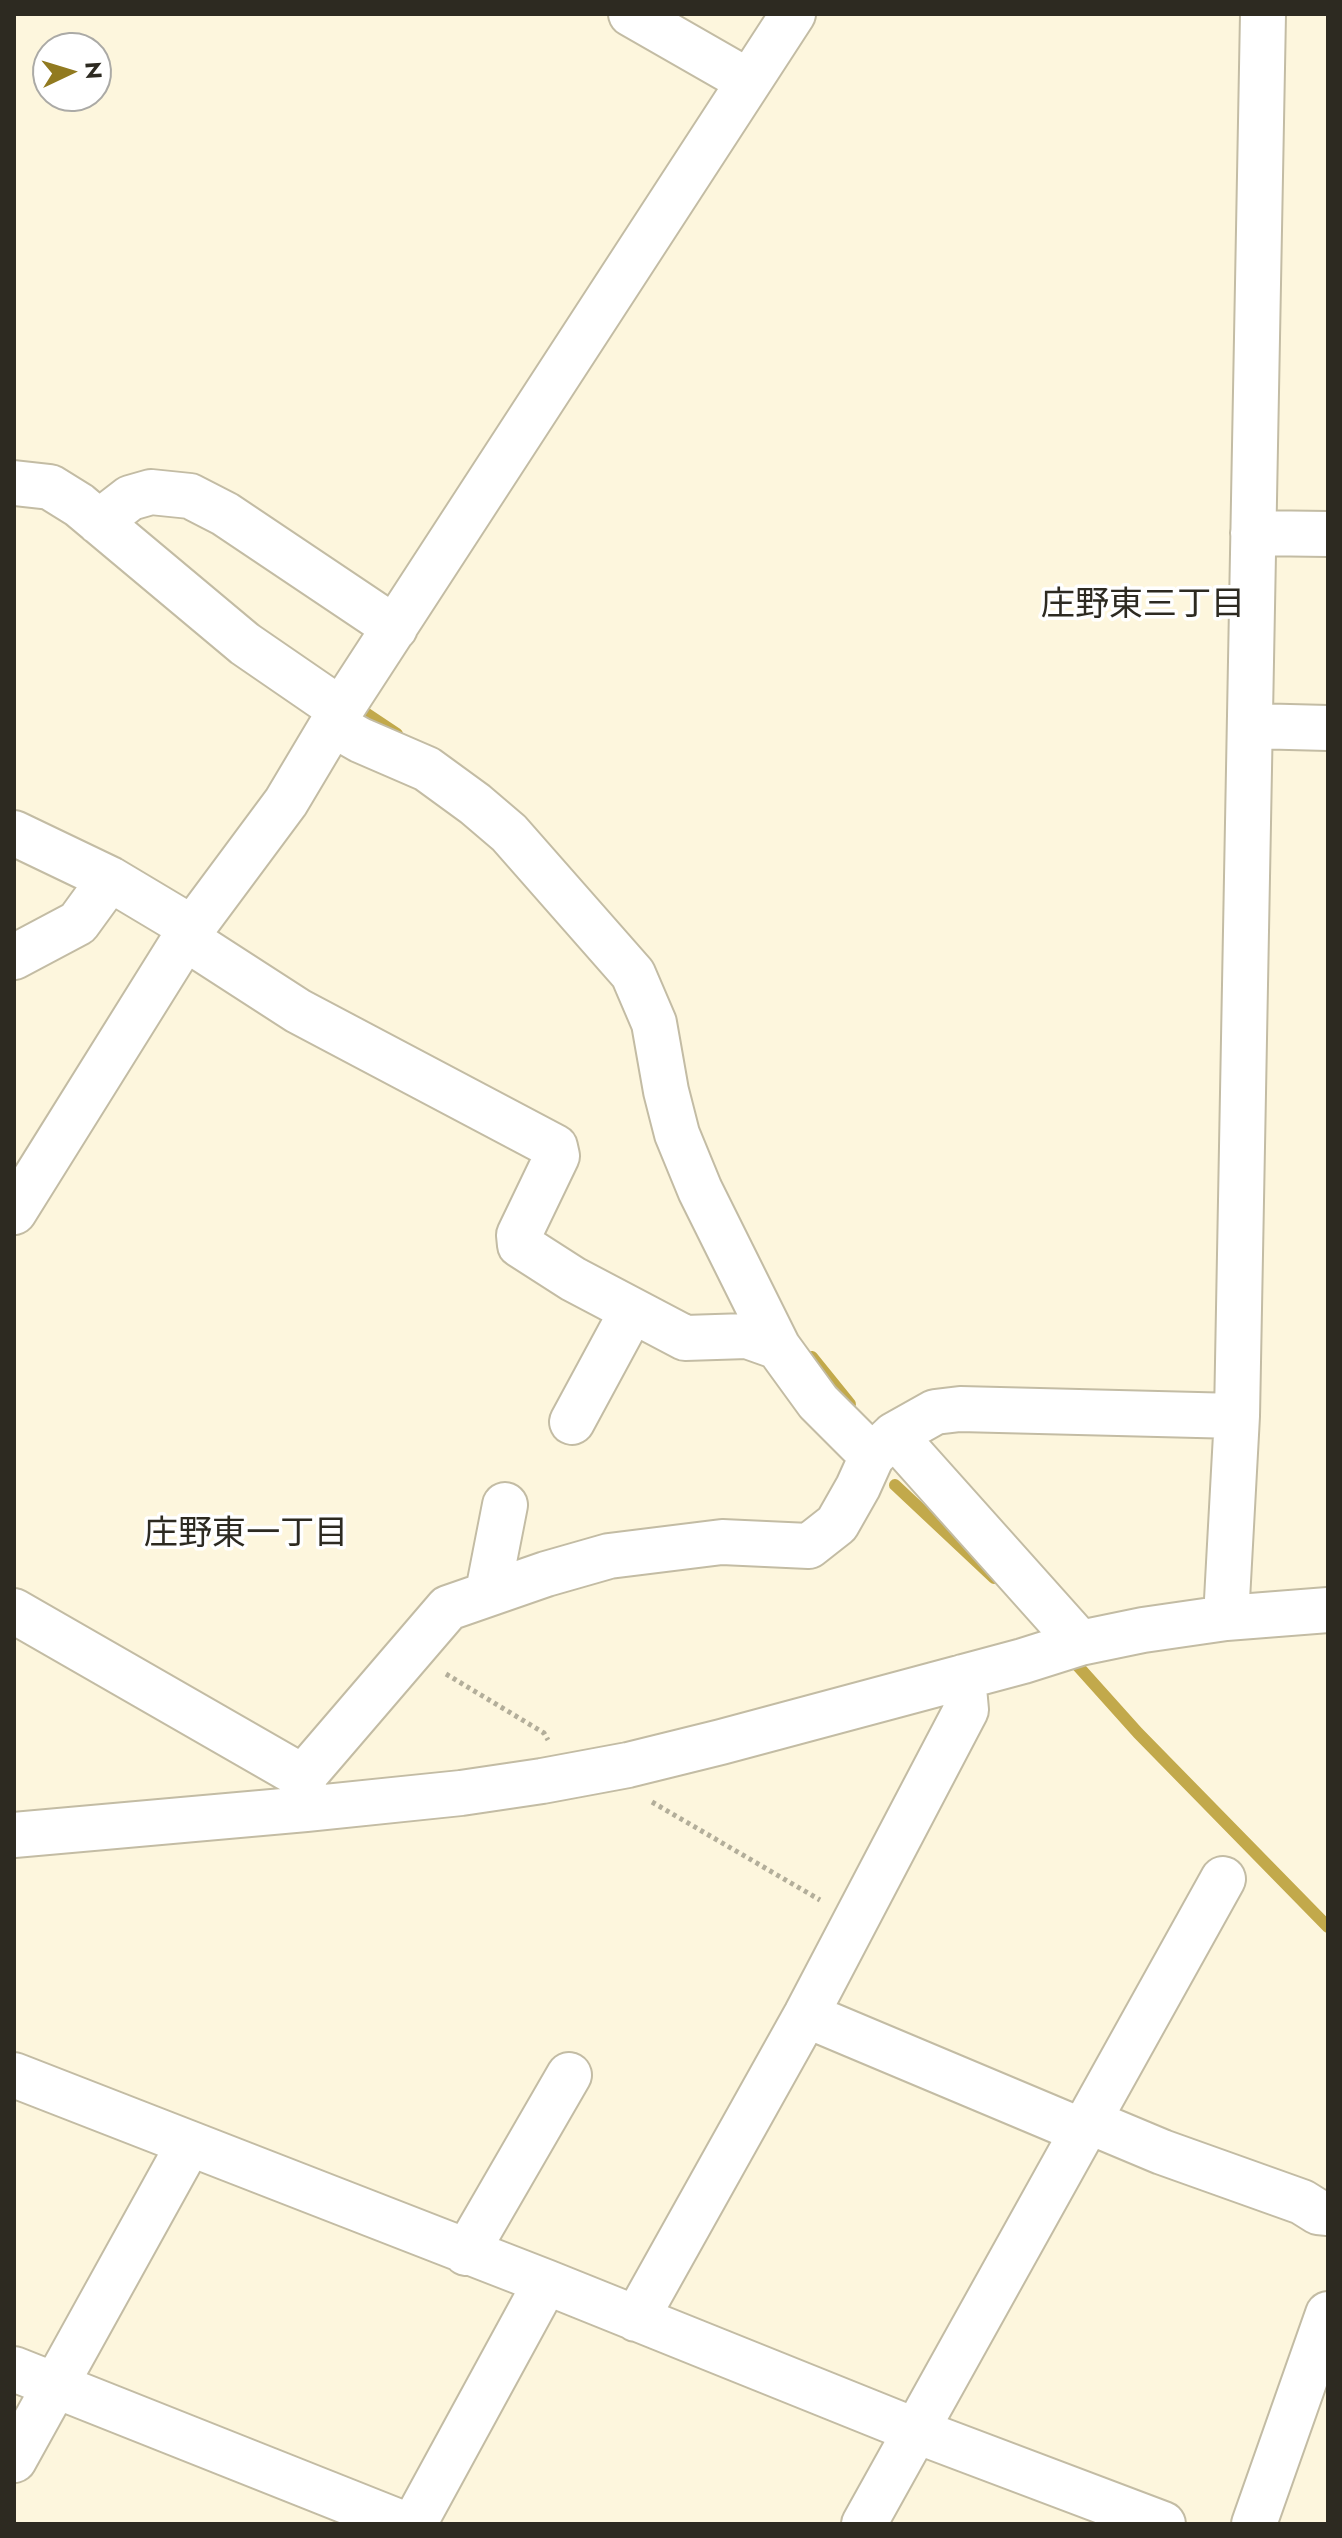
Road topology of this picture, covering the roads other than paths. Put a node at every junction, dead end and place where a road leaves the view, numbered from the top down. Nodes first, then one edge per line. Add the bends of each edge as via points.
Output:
1 (631, 14) edge
2 (793, 14) edge
3 (1263, 14) edge
4 (748, 81) junction
5 (14, 483) edge
6 (114, 510) junction
7 (1253, 533) junction
8 (1328, 534) edge
9 (395, 628) junction
10 (343, 708) junction
11 (1251, 726) junction
12 (1328, 728) edge
13 (14, 833) edge
14 (110, 879) junction
15 (189, 933) junction
16 (14, 957) edge
17 (14, 1212) edge
18 (632, 1311) junction
19 (778, 1347) junction
20 (1237, 1416) junction
21 (572, 1422) dead end
22 (883, 1445) junction
23 (505, 1505) dead end
24 (488, 1592) junction
25 (1328, 1610) edge
26 (14, 1611) edge
27 (1226, 1618) junction
28 (1080, 1643) junction
29 (963, 1677) junction
30 (305, 1793) junction
31 (14, 1835) edge
32 (1223, 1879) dead end
33 (806, 2015) junction
34 (14, 2075) edge
35 (569, 2075) dead end
36 (1085, 2126) junction
37 (189, 2144) junction
38 (1328, 2213) edge
39 (466, 2253) junction
40 (546, 2282) junction
41 (1328, 2314) edge
42 (636, 2319) junction
43 (14, 2369) edge
44 (57, 2386) junction
45 (914, 2430) junction
46 (14, 2460) edge
47 (1141, 2520) edge
48 (404, 2524) edge
49 (414, 2524) edge
50 (864, 2524) edge
51 (1254, 2524) edge

1 - 4 street
2 - 4 street
3 - 7 street
4 - 9 street
5 - 6 street via 50,487 79,505
6 - 9 street via 151,492 190,496
6 - 10 street via 245,644
7 - 8 street
7 - 11 street
9 - 10 street
10 - 15 street via 286,802
10 - 19 street via 360,740 427,769 509,833 633,974 654,1023 677,1134
11 - 12 street
11 - 20 street
13 - 14 street
14 - 15 street
14 - 16 street via 78,923
15 - 17 street
15 - 18 street via 298,1011 555,1147 557,1156 519,1235 520,1245
18 - 19 street via 685,1338 747,1336
18 - 21 street
19 - 22 street via 818,1402
20 - 22 street via 960,1409 935,1412
20 - 27 street
22 - 24 street via 837,1524 809,1546 722,1542 609,1556
22 - 28 street
23 - 24 street
24 - 30 street via 448,1608
25 - 27 street
26 - 30 street
27 - 28 street
28 - 29 street
29 - 30 street via 568,1776 461,1793
29 - 33 street via 966,1710
30 - 31 street
32 - 36 street
33 - 36 street
33 - 42 street
34 - 37 street
35 - 39 street
36 - 38 street
36 - 45 street
37 - 39 street
37 - 44 street
39 - 40 street
40 - 42 street
40 - 49 street
41 - 51 street
42 - 45 street
43 - 44 street
44 - 46 street
44 - 48 street
45 - 47 street
45 - 50 street

